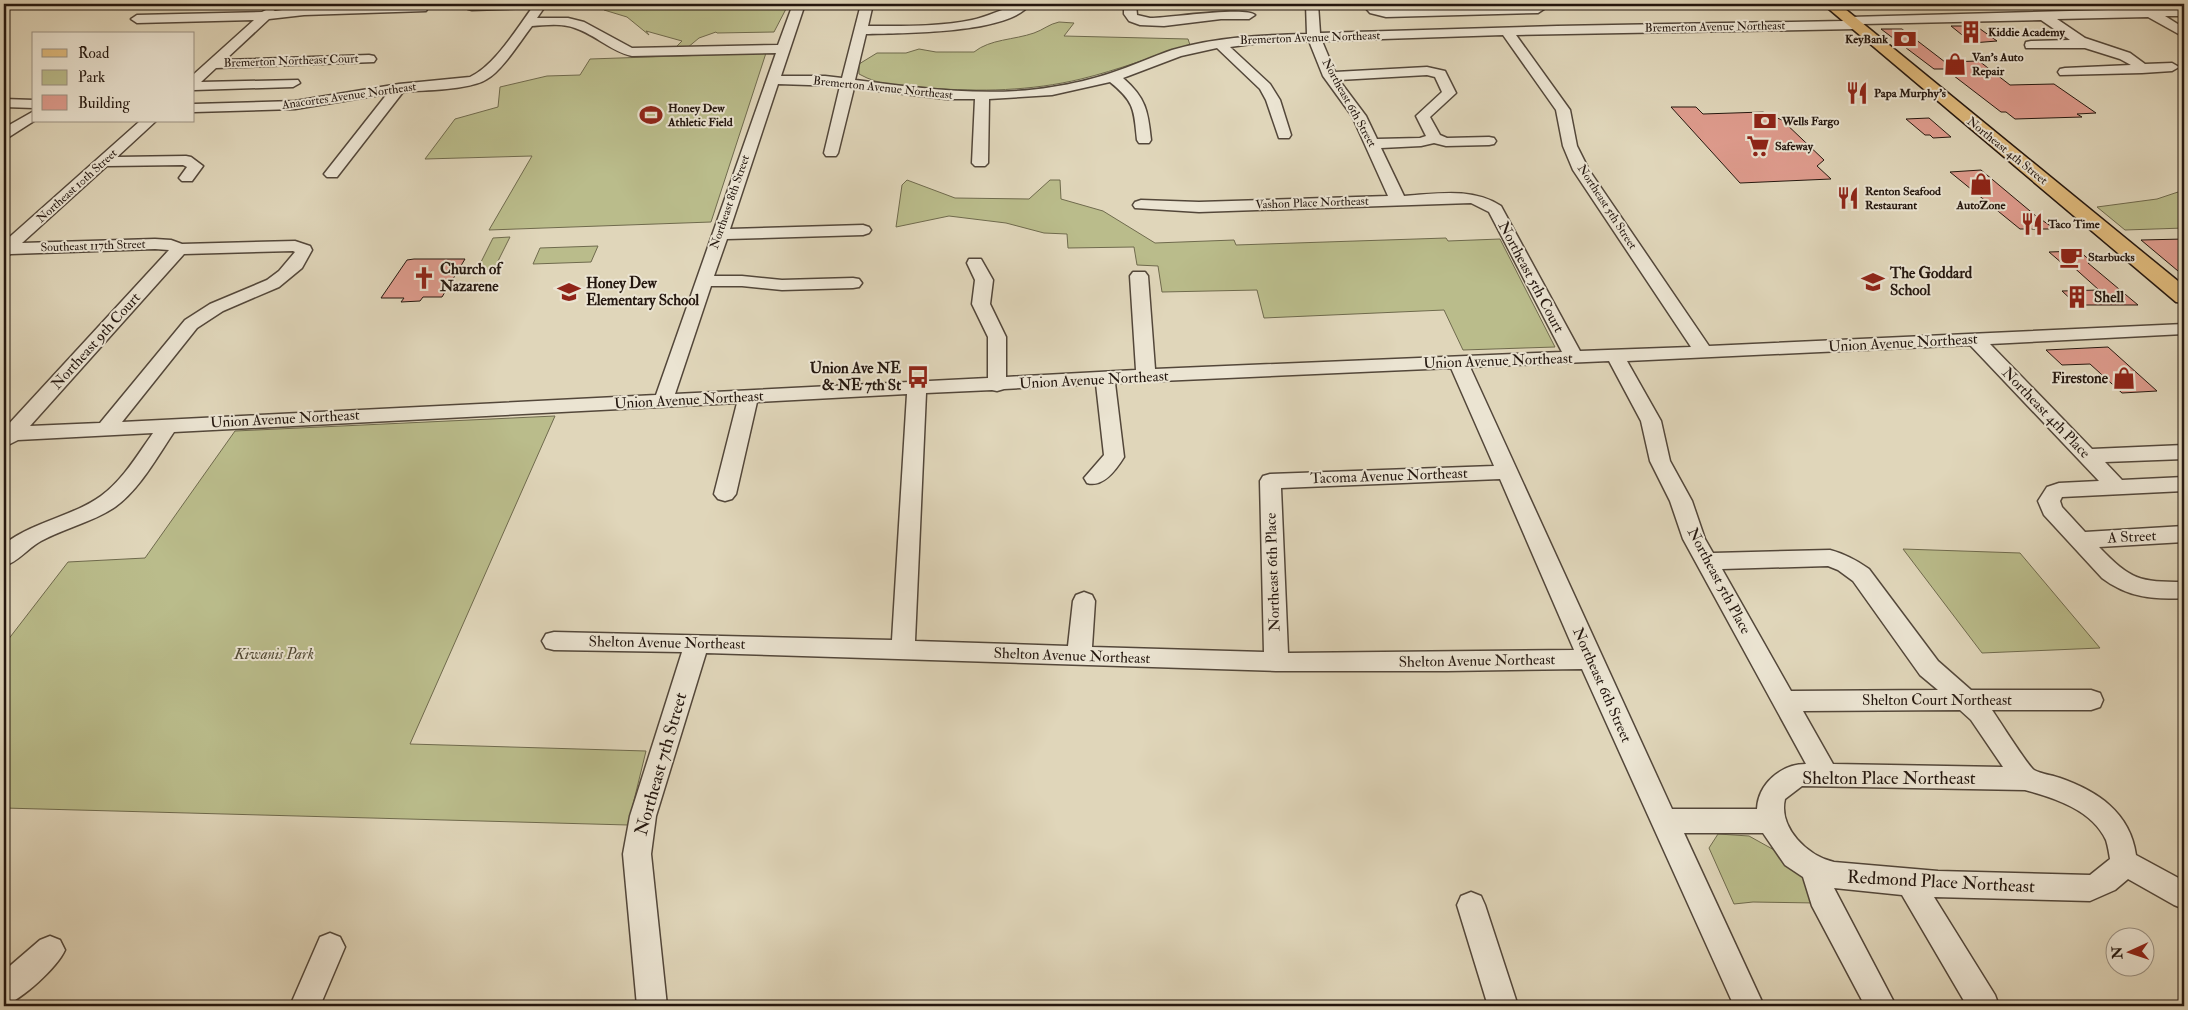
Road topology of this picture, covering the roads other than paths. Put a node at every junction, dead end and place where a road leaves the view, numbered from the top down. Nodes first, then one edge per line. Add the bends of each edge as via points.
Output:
1 (281, 4) edge
2 (474, 4) edge
3 (541, 4) edge
4 (549, 4) edge
5 (799, 4) edge
6 (867, 4) edge
7 (1024, 4) edge
8 (1130, 4) edge
9 (1312, 4) edge
10 (1368, 4) edge
11 (1830, 4) edge
12 (2013, 4) edge
13 (2136, 4) edge
14 (1537, 6) edge
15 (1448, 7) edge
16 (422, 8) dead end
17 (1248, 9) edge
18 (2184, 12) edge
19 (2150, 13) junction
20 (265, 16) junction
21 (2037, 16) junction
22 (136, 19) dead end
23 (528, 22) junction
24 (1853, 23) junction
25 (860, 30) junction
26 (1557, 30) junction
27 (1506, 32) junction
28 (2184, 33) edge
29 (1314, 37) junction
30 (1259, 38) junction
31 (1220, 44) junction
32 (2085, 44) junction
33 (2032, 45) dead end
34 (783, 49) junction
35 (369, 59) dead end
36 (212, 64) junction
37 (2172, 67) dead end
38 (2142, 69) junction
39 (2064, 72) dead end
40 (1330, 76) junction
41 (1113, 77) junction
42 (195, 80) edge
43 (772, 80) junction
44 (848, 82) junction
45 (293, 83) dead end
46 (195, 86) edge
47 (399, 88) junction
48 (982, 96) junction
49 (4, 103) edge
50 (32, 104) edge
51 (195, 108) edge
52 (32, 116) edge
53 (149, 122) edge
54 (4, 134) edge
55 (1284, 135) dead end
56 (1434, 138) junction
57 (1144, 140) dead end
58 (1489, 141) dead end
59 (1372, 144) junction
60 (831, 153) dead end
61 (104, 162) junction
62 (980, 163) dead end
63 (332, 174) dead end
64 (187, 178) dead end
65 (1398, 200) junction
66 (1483, 201) joint
67 (1141, 205) dead end
68 (863, 230) dead end
69 (719, 234) junction
70 (179, 249) junction
71 (5, 250) edge
72 (975, 263) dead end
73 (1139, 276) dead end
74 (703, 282) junction
75 (853, 283) dead end
76 (2184, 297) edge
77 (2184, 329) edge
78 (1975, 339) junction
79 (1704, 352) junction
80 (1615, 356) junction
81 (1574, 358) junction
82 (1458, 362) junction
83 (1146, 377) junction
84 (1105, 379) junction
85 (997, 385) junction
86 (917, 388) junction
87 (748, 397) junction
88 (663, 401) junction
89 (169, 425) junction
90 (106, 428) junction
91 (7, 437) edge
92 (2184, 452) edge
93 (2087, 456) junction
94 (1507, 472) junction
95 (1094, 478) dead end
96 (1270, 481) joint
97 (2184, 484) edge
98 (2117, 487) junction
99 (725, 494) dead end
100 (2184, 534) edge
101 (2080, 540) junction
102 (4, 558) edge
103 (1706, 561) junction
104 (2184, 590) edge
105 (1084, 601) dead end
106 (554, 641) dead end
107 (696, 642) junction
108 (903, 650) junction
109 (1079, 656) junction
110 (1590, 659) junction
111 (1276, 662) junction
112 (1965, 700) junction
113 (2091, 700) dead end
114 (1784, 701) junction
115 (1825, 774) junction
116 (2025, 779) junction
117 (1664, 821) junction
118 (1771, 821) junction
119 (2124, 862) junction
120 (1815, 870) junction
121 (1910, 883) junction
122 (2184, 896) edge
123 (1471, 905) dead end
124 (330, 947) dead end
125 (50, 950) dead end
126 (4, 991) edge
127 (305, 1006) edge
128 (652, 1006) edge
129 (1503, 1006) edge
130 (1749, 1006) edge
131 (1881, 1006) edge
132 (1984, 1006) edge

1 - 20 street
2 - 3 street via 472,6
3 - 4 street
3 - 23 street
5 - 34 street, Northeast 8th Street
6 - 25 street
7 - 25 street via 1005,15 956,26
8 - 17 street via 1130,13 1135,20 1187,21
9 - 29 street, Northeast 6th Street
10 - 15 street via 1380,12
11 - 24 main road, Northeast 4th Street
12 - 21 street
13 - 19 street
14 - 15 street
14 - 26 street
16 - 20 street via 304,11
17 - 30 street via 1251,24
18 - 19 street, Bremerton Avenue Northeast
19 - 21 street, Bremerton Avenue Northeast
19 - 28 street
20 - 22 street
20 - 36 street
21 - 24 street, Bremerton Avenue Northeast
21 - 32 street
23 - 34 street via 581,25 616,48 632,52
23 - 47 street, Anacortes Avenue Northeast via 484,76 474,81
24 - 26 street, Bremerton Avenue Northeast
24 - 76 main road, Northeast 4th Street
25 - 44 street
26 - 27 street, Bremerton Avenue Northeast
27 - 29 street, Bremerton Avenue Northeast
27 - 79 street, Northeast 5th Street via 1563,110 1570,146 1581,170
29 - 30 street, Bremerton Avenue Northeast
29 - 40 street, Northeast 6th Street
30 - 31 street, Bremerton Avenue Northeast
31 - 41 street, Bremerton Avenue Northeast via 1177,53
31 - 55 street via 1265,87 1273,100
32 - 33 street
32 - 38 street via 2131,60
34 - 43 street, Northeast 8th Street
35 - 36 street, Bremerton Northeast Court
36 - 42 street
37 - 38 street
38 - 39 street
40 - 56 street via 1408,72 1440,74 1449,93 1423,116
40 - 59 street, Northeast 6th Street via 1359,116
41 - 48 street, Bremerton Avenue Northeast via 1052,91
41 - 57 street via 1136,97 1140,105
43 - 44 street, Bremerton Avenue Northeast
43 - 69 street, Northeast 8th Street
44 - 48 street, Bremerton Avenue Northeast via 919,93
44 - 60 street
45 - 46 street
47 - 51 street, Anacortes Avenue Northeast via 295,106
47 - 63 street
48 - 62 street
49 - 50 street
52 - 54 street
53 - 61 street, Northeast 10th Street
56 - 58 street via 1446,142
56 - 59 street via 1421,142
59 - 65 street, Northeast 6th Street
61 - 64 street via 186,160 195,166
61 - 71 street, Northeast 10th Street
65 - 66 street, Vashon Place Northeast via 1471,198
65 - 67 street, Vashon Place Northeast via 1198,207
66 - 81 street, Northeast 5th Court via 1495,209
68 - 69 street
69 - 74 street, Northeast 8th Street
70 - 71 street, Southeast 117th Street via 155,244
70 - 90 street via 295,246 304,250 286,276 192,322
70 - 91 street, Northeast 9th Court
72 - 85 street via 984,280 980,304 997,337
73 - 83 street
74 - 75 street
74 - 88 street, Northeast 8th Street
77 - 78 street, Union Avenue Northeast
78 - 79 street, Union Avenue Northeast
78 - 93 street, Northeast 4th Place
79 - 80 street, Union Avenue Northeast
80 - 81 street, Union Avenue Northeast
80 - 103 street, Northeast 5th Place via 1652,421 1660,461
81 - 82 street, Union Avenue Northeast
82 - 83 street, Union Avenue Northeast
82 - 94 street, Northeast 6th Street
83 - 84 street, Union Avenue Northeast
84 - 85 street, Union Avenue Northeast
84 - 95 street via 1114,457
85 - 86 street, Union Avenue Northeast
86 - 87 street, Union Avenue Northeast
86 - 108 street
87 - 88 street, Union Avenue Northeast
87 - 99 street
88 - 89 street, Union Avenue Northeast
89 - 90 street, Union Avenue Northeast
89 - 102 street via 107,503 36,532
90 - 91 street, Union Avenue Northeast
92 - 93 street
93 - 98 street, Northeast 4th Place
94 - 96 street, Tacoma Avenue Northeast
94 - 110 street, Northeast 6th Street
96 - 111 street, Northeast 6th Place
97 - 98 street
98 - 101 street via 2059,490 2050,496 2052,510
100 - 101 street, A Street
101 - 104 street via 2110,572 2131,586 2153,591
103 - 112 street via 1830,558 1846,564 1861,575 1929,668
103 - 114 street, Northeast 5th Place
105 - 109 street
106 - 107 street, Shelton Avenue Northeast
107 - 108 street, Shelton Avenue Northeast
107 - 128 street, Northeast 7th Street via 644,816 637,854
108 - 109 street, Shelton Avenue Northeast
109 - 111 street, Shelton Avenue Northeast
110 - 111 street, Shelton Avenue Northeast
110 - 117 street, Northeast 6th Street
112 - 113 street, Shelton Court Northeast
112 - 114 street, Shelton Court Northeast
112 - 116 street via 1992,728
114 - 115 street, Northeast 5th Place
115 - 116 street, Shelton Place Northeast
115 - 118 street, Shelton Place Northeast via 1799,775 1776,788 1771,797
116 - 119 street via 2054,785 2094,807 2110,822 2119,837
117 - 118 street
117 - 130 street, Northeast 6th Street
118 - 120 street, Redmond Place Northeast via 1782,842
119 - 121 street, Redmond Place Northeast via 2104,884 2090,888
119 - 122 street
120 - 121 street, Redmond Place Northeast via 1840,877
120 - 131 street via 1822,897
121 - 132 street
123 - 129 street
124 - 127 street
125 - 126 street

